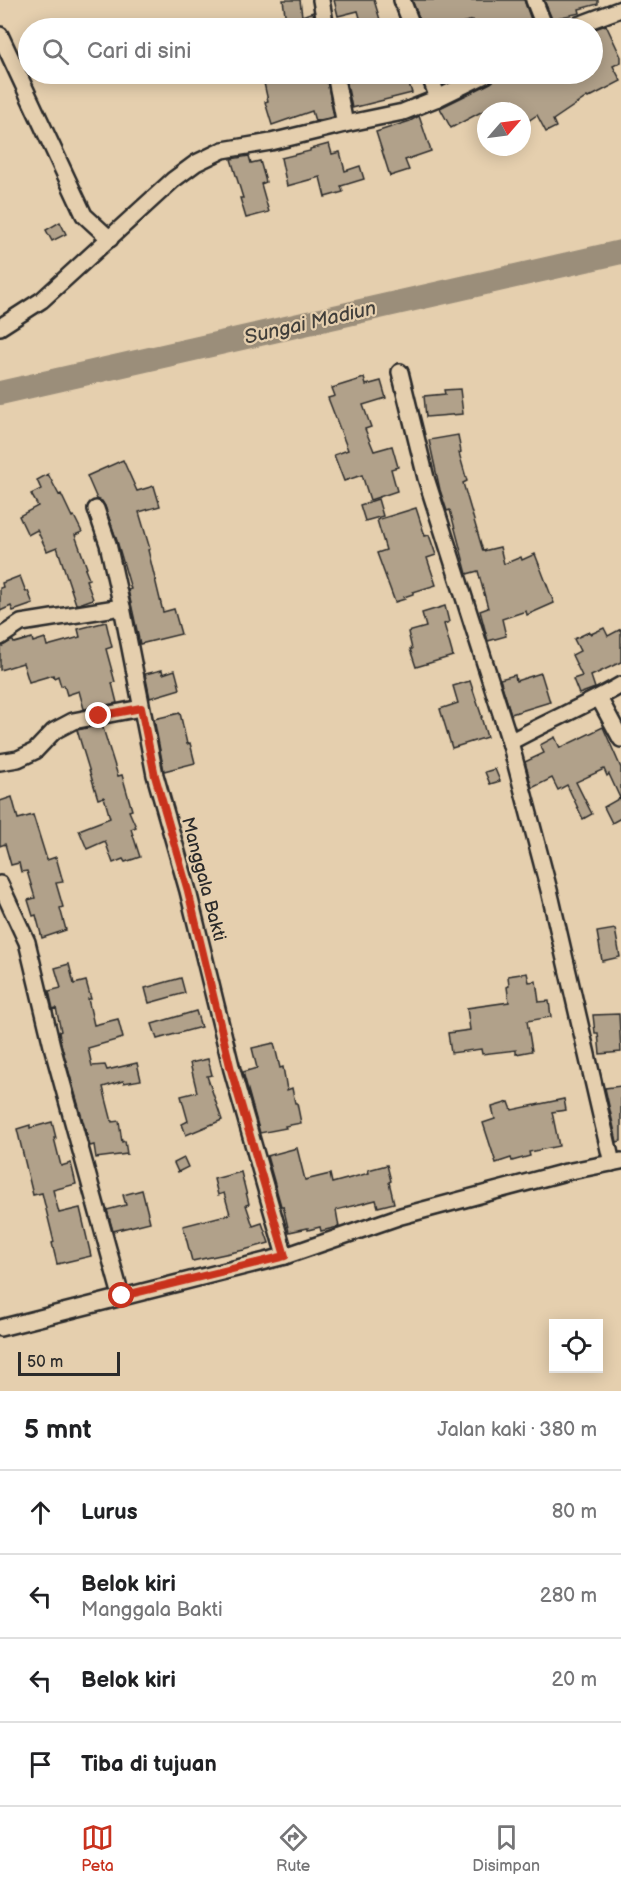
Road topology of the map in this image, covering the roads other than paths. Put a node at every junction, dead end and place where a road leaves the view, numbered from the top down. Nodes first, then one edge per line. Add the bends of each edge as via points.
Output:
1 (321, 0) edge
2 (402, 0) edge
3 (534, 0) edge
4 (621, 9) edge
5 (324, 18) edge
6 (409, 18) edge
7 (541, 18) edge
8 (597, 18) edge
9 (0, 35) edge
10 (18, 74) edge
11 (23, 84) edge
12 (337, 84) edge
13 (433, 84) edge
14 (467, 84) edge
15 (438, 98) junction
16 (345, 124) junction
17 (110, 239) junction
18 (0, 327) edge
19 (400, 372) dead end
20 (96, 509) dead end
21 (122, 607) junction
22 (0, 637) edge
23 (621, 685) edge
24 (598, 698) junction
25 (141, 708) junction
26 (621, 739) edge
27 (510, 742) junction
28 (0, 762) edge
29 (0, 884) edge
30 (616, 1162) edge
31 (285, 1256) junction
32 (122, 1296) junction
33 (0, 1328) edge

1 - 5 street
2 - 6 street
3 - 7 street
4 - 8 street
9 - 10 street
11 - 17 street via 84,216
12 - 16 street
13 - 15 street
14 - 15 street
15 - 16 street via 403,112
16 - 17 street via 223,150 196,163
17 - 18 street via 42,300
19 - 27 street via 426,478
20 - 21 street, Manggala Bakti
21 - 22 street via 21,623
21 - 25 street, Manggala Bakti
23 - 24 street
24 - 26 street
24 - 27 street
25 - 28 street via 73,721 54,731 36,751
25 - 31 street, Manggala Bakti via 231,1070
27 - 30 street
29 - 32 street via 27,942
30 - 31 street via 401,1216
31 - 32 street
32 - 33 street

